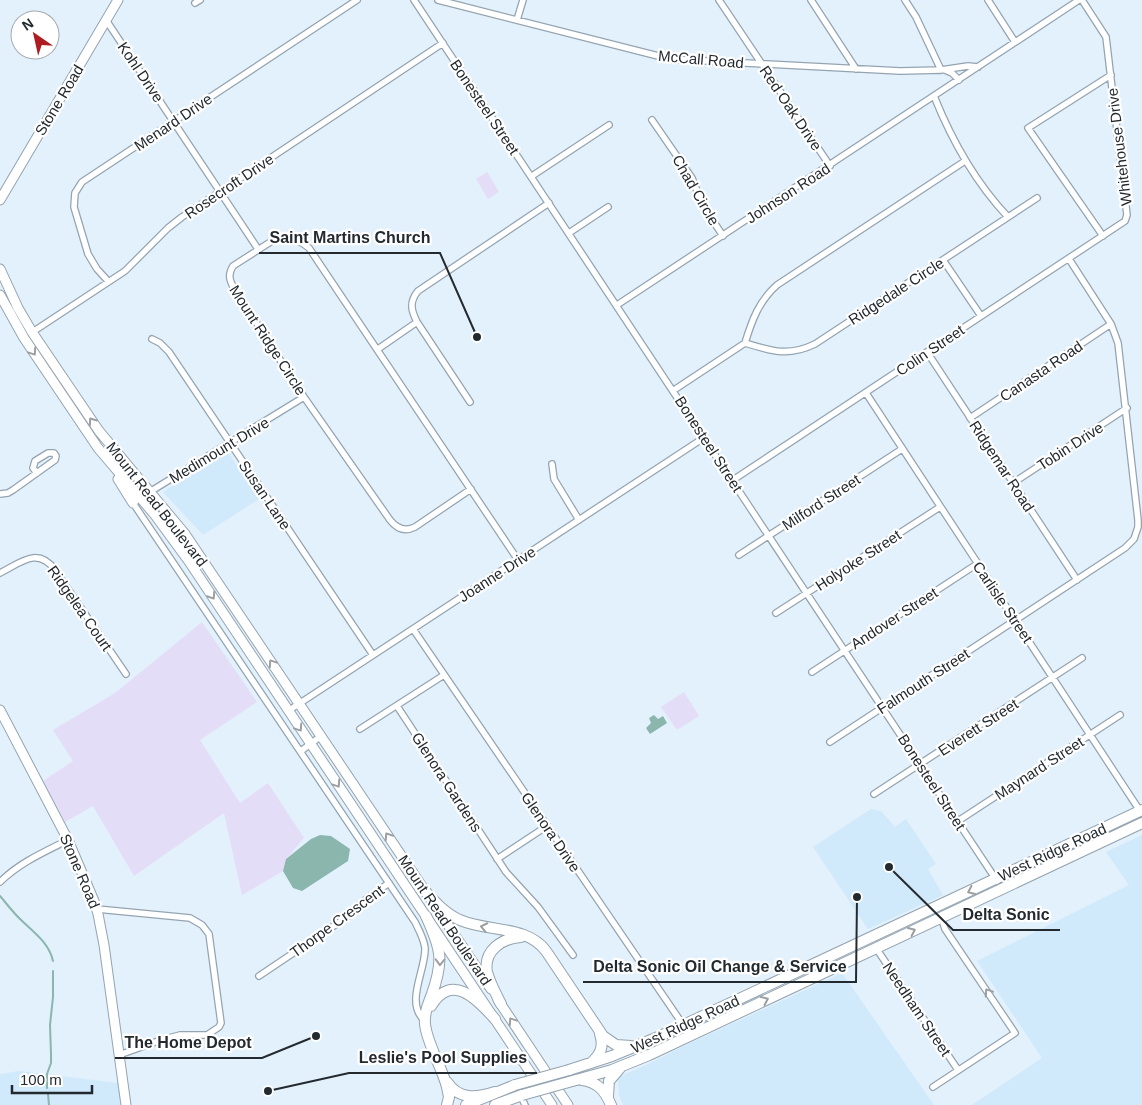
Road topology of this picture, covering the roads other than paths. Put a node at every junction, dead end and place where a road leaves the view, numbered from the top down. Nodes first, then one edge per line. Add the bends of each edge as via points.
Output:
1 (118, 0) edge
2 (357, 0) edge
3 (414, 0) edge
4 (438, 0) edge
5 (523, 0) edge
6 (719, 0) edge
7 (811, 0) edge
8 (905, 0) edge
9 (988, 0) edge
10 (1081, 0) edge
11 (106, 20) junction
12 (517, 20) junction
13 (1015, 42) junction
14 (443, 43) junction
15 (762, 64) junction
16 (978, 67) junction
17 (856, 69) junction
18 (941, 70) junction
19 (1110, 75) junction
20 (958, 80) junction
21 (934, 96) junction
22 (652, 120) dead end
23 (174, 121) junction
24 (609, 125) dead end
25 (965, 161) junction
26 (830, 166) junction
27 (532, 176) junction
28 (220, 192) junction
29 (3, 193) edge
30 (1037, 198) dead end
31 (0, 200) edge
32 (549, 203) junction
33 (608, 207) dead end
34 (1008, 217) junction
35 (1126, 218) joint
36 (569, 233) junction
37 (723, 236) junction
38 (1103, 236) junction
39 (258, 249) junction
40 (1069, 259) junction
41 (943, 260) junction
42 (0, 269) edge
43 (108, 281) junction
44 (0, 295) edge
45 (617, 305) junction
46 (981, 316) junction
47 (417, 322) junction
48 (1111, 324) junction
49 (28, 335) junction
50 (152, 339) dead end
51 (745, 343) junction
52 (378, 349) junction
53 (926, 352) junction
54 (674, 390) junction
55 (866, 393) junction
56 (304, 396) junction
57 (470, 402) dead end
58 (1127, 408) junction
59 (970, 418) junction
60 (705, 437) junction
61 (230, 443) junction
62 (902, 449) junction
63 (552, 464) dead end
64 (37, 473) dead end
65 (733, 480) junction
66 (1013, 483) junction
67 (471, 489) junction
68 (150, 492) junction
69 (0, 494) edge
70 (137, 500) junction
71 (940, 507) junction
72 (579, 520) junction
73 (770, 536) junction
74 (740, 555) dead end
75 (518, 560) junction
76 (977, 564) junction
77 (0, 573) edge
78 (1077, 580) junction
79 (808, 593) junction
80 (776, 613) dead end
81 (1015, 621) junction
82 (414, 629) junction
83 (845, 650) junction
84 (373, 655) junction
85 (1082, 658) dead end
86 (812, 672) dead end
87 (126, 674) dead end
88 (444, 675) junction
89 (1053, 678) junction
90 (300, 704) junction
91 (396, 706) junction
92 (883, 707) junction
93 (0, 710) edge
94 (288, 711) junction
95 (1120, 715) dead end
96 (360, 729) dead end
97 (1091, 734) junction
98 (321, 736) junction
99 (830, 742) dead end
100 (310, 744) junction
101 (301, 750) junction
102 (921, 764) junction
103 (874, 794) dead end
104 (1141, 810) edge
105 (958, 821) junction
106 (1142, 823) edge
107 (547, 826) junction
108 (68, 840) junction
109 (497, 859) junction
110 (996, 879) junction
111 (0, 882) edge
112 (389, 883) junction
113 (1003, 889) junction
114 (425, 891) junction
115 (97, 909) junction
116 (426, 916) junction
117 (941, 917) junction
118 (532, 938) junction
119 (876, 948) junction
120 (574, 955) dead end
121 (259, 976) dead end
122 (501, 1004) junction
123 (495, 1019) junction
124 (425, 1021) junction
125 (683, 1026) junction
126 (599, 1030) junction
127 (690, 1035) junction
128 (640, 1045) junction
129 (119, 1055) junction
130 (588, 1064) junction
131 (626, 1064) junction
132 (958, 1070) junction
133 (444, 1076) junction
134 (576, 1080) junction
135 (933, 1087) dead end
136 (494, 1092) junction
137 (522, 1099) edge
138 (610, 1101) edge
139 (126, 1105) edge
140 (447, 1105) edge
141 (466, 1105) edge
142 (494, 1105) edge
143 (552, 1105) edge
144 (568, 1105) edge

1 - 11 main road, Stone Road
2 - 23 street, Menard Drive
3 - 14 street, Bonesteel Street
4 - 12 street, McCall Road
5 - 12 street
6 - 15 street, Red Oak Drive
7 - 17 street
8 - 18 street
9 - 13 street
10 - 13 street
10 - 19 street, Whitehouse Drive via 1106,37
11 - 23 street, Kohl Drive
11 - 29 main road, Stone Road
12 - 15 street, McCall Road via 670,59
13 - 16 street
14 - 27 street, Bonesteel Street
14 - 28 street, Rosecroft Drive
15 - 17 street, McCall Road
15 - 26 street, Red Oak Drive
16 - 18 street, McCall Road
16 - 20 street
17 - 18 street, McCall Road
18 - 20 street via 952,73
19 - 35 street, Whitehouse Drive
19 - 38 street, Whitehouse Drive via 1028,128
20 - 21 street, Johnson Road
21 - 25 street
21 - 26 street, Johnson Road
22 - 37 street, Chad Circle via 692,178 702,204
23 - 28 street, Kohl Drive
23 - 43 street, Menard Drive via 82,182 74,193 74,206 88,254
24 - 27 street
25 - 34 street
25 - 51 street via 777,285 758,308
26 - 37 street, Johnson Road
27 - 32 street, Bonesteel Street
28 - 39 street, Kohl Drive
28 - 43 street, Rosecroft Drive via 168,228 125,270
29 - 31 main road, Stone Road
30 - 34 street, Ridgedale Circle
32 - 36 street, Bonesteel Street
32 - 47 street via 418,291 411,305
33 - 36 street
34 - 41 street, Ridgedale Circle
35 - 38 street, Colin Street
36 - 45 street, Bonesteel Street
37 - 45 street, Johnson Road
38 - 40 street, Colin Street
39 - 52 street, Mount Ridge Circle via 281,238 294,239 309,248
39 - 56 street, Mount Ridge Circle via 233,266 229,274 230,283
40 - 46 street, Colin Street
40 - 48 street, Falmouth Street
41 - 46 street
41 - 51 street, Ridgedale Circle via 806,349 782,352
42 - 49 main road, Mount Read Boulevard
43 - 49 street, Rosecroft Drive
44 - 49 main road, Mount Read Boulevard
45 - 54 street, Bonesteel Street
46 - 53 street, Colin Street
47 - 52 street
47 - 57 street
48 - 58 street, Falmouth Street via 1118,343
48 - 59 street, Canasta Road
68 -> 49 main road, Mount Read Boulevard via 99,431
49 -> 70 main road, Mount Read Boulevard via 98,448
50 - 61 street, Susan Lane via 169,352
51 - 54 street
52 - 67 street, Mount Ridge Circle
53 - 55 street, Colin Street
53 - 59 street, Ridgemar Road
54 - 60 street, Bonesteel Street
55 - 62 street, Carlisle Street
55 - 65 street, Colin Street
56 - 61 street, Medimount Drive
56 - 67 street, Mount Ridge Circle via 397,528 415,527
58 - 66 street, Tobin Drive
58 - 78 street, Falmouth Street via 1138,520 1136,533 1125,548
59 - 66 street, Ridgemar Road
60 - 65 street, Bonesteel Street
60 - 72 street, Joanne Drive
61 - 68 street, Medimount Drive
61 - 84 street, Susan Lane
62 - 71 street, Carlisle Street
62 - 73 street, Milford Street
63 - 72 street via 554,479
64 - 69 street via 8,493
65 - 73 street, Bonesteel Street
66 - 78 street, Ridgemar Road
67 - 75 street, Mount Ridge Circle
68 - 70 street, Medimount Drive
90 -> 68 main road, Mount Read Boulevard via 186,534
70 -> 94 main road, Mount Read Boulevard via 156,516 188,560
70 - 101 street, Mount Read Boulevard
71 - 76 street, Carlisle Street
71 - 79 street, Holyoke Street
72 - 75 street, Joanne Drive
73 - 74 street, Milford Street
73 - 79 street, Bonesteel Street
75 - 82 street, Joanne Drive
76 - 81 street, Carlisle Street
76 - 83 street, Andover Street
77 - 87 street, Ridgelea Court via 30,558 47,560
78 - 81 street, Falmouth Street
79 - 80 street, Holyoke Street
79 - 83 street, Bonesteel Street
81 - 89 street, Carlisle Street
81 - 92 street, Falmouth Street
82 - 84 street, Joanne Drive
82 - 88 street, Glenora Drive
83 - 86 street, Andover Street
83 - 92 street, Bonesteel Street
84 - 90 street, Joanne Drive
85 - 89 street, Everett Street
88 - 91 street
88 - 107 street, Glenora Drive
89 - 97 street, Carlisle Street
89 - 102 street, Everett Street
90 - 94 street, Joanne Drive
90 - 98 main road, Mount Read Boulevard
91 - 96 street
91 - 109 street, Glenora Gardens
92 - 99 street, Falmouth Street
92 - 102 street, Bonesteel Street
93 - 108 main road, Stone Road
94 -> 100 main road, Mount Read Boulevard
95 - 97 street, Maynard Street
97 - 104 street, Carlisle Street
97 - 105 street, Maynard Street
98 - 100 street
114 -> 98 main road, Mount Read Boulevard
100 - 101 street
100 -> 116 main road, Mount Read Boulevard
101 - 112 street, Mount Read Boulevard
102 - 103 street, Everett Street
102 - 105 street, Bonesteel Street
104 - 110 highway, West Ridge Road
105 - 110 street, Bonesteel Street
106 - 113 highway, West Ridge Road
107 - 109 street
107 - 125 street, Glenora Drive
108 - 111 street via 17,868
108 - 115 main road, Stone Road
109 - 120 street, Glenora Gardens
110 - 113 street, Bonesteel Street
110 -> 125 highway, West Ridge Road
112 - 121 street, Thorpe Crescent via 347,917
112 - 124 street, Mount Read Boulevard via 415,922 424,943 424,961 416,1000
113 - 117 highway, West Ridge Road
118 -> 114 highway via 455,918
114 - 122 main road, Mount Read Boulevard
115 - 129 main road, Stone Road
115 - 129 street via 190,918 210,934 219,1027 207,1034 180,1035
116 - 123 main road, Mount Read Boulevard
116 -> 124 highway via 440,958
119 -> 117 highway, West Ridge Road
132 -> 117 street via 1015,1033 945,929
118 - 122 highway via 504,940 490,955 487,972
118 - 126 highway via 544,948
127 -> 119 highway, West Ridge Road
119 - 132 street, Needham Street
144 -> 122 main road, Mount Read Boulevard
123 - 124 highway via 472,995 455,990 436,998
123 - 143 main road, Mount Read Boulevard
124 - 133 highway
125 - 127 street, Glenora Drive
125 - 128 highway, West Ridge Road
126 - 128 highway via 616,1045
126 - 130 highway via 602,1049
127 - 131 highway, West Ridge Road
128 - 130 highway, West Ridge Road
129 - 139 main road, Stone Road
130 - 136 highway, West Ridge Road, bridge
131 - 134 highway, West Ridge Road
131 - 138 highway via 610,1079 607,1088
132 - 135 street
133 - 136 highway via 452,1089 465,1096
133 - 140 highway via 448,1090
134 - 137 highway, West Ridge Road, bridge
134 - 138 highway via 594,1083
136 - 141 highway, West Ridge Road
137 - 142 highway, West Ridge Road

